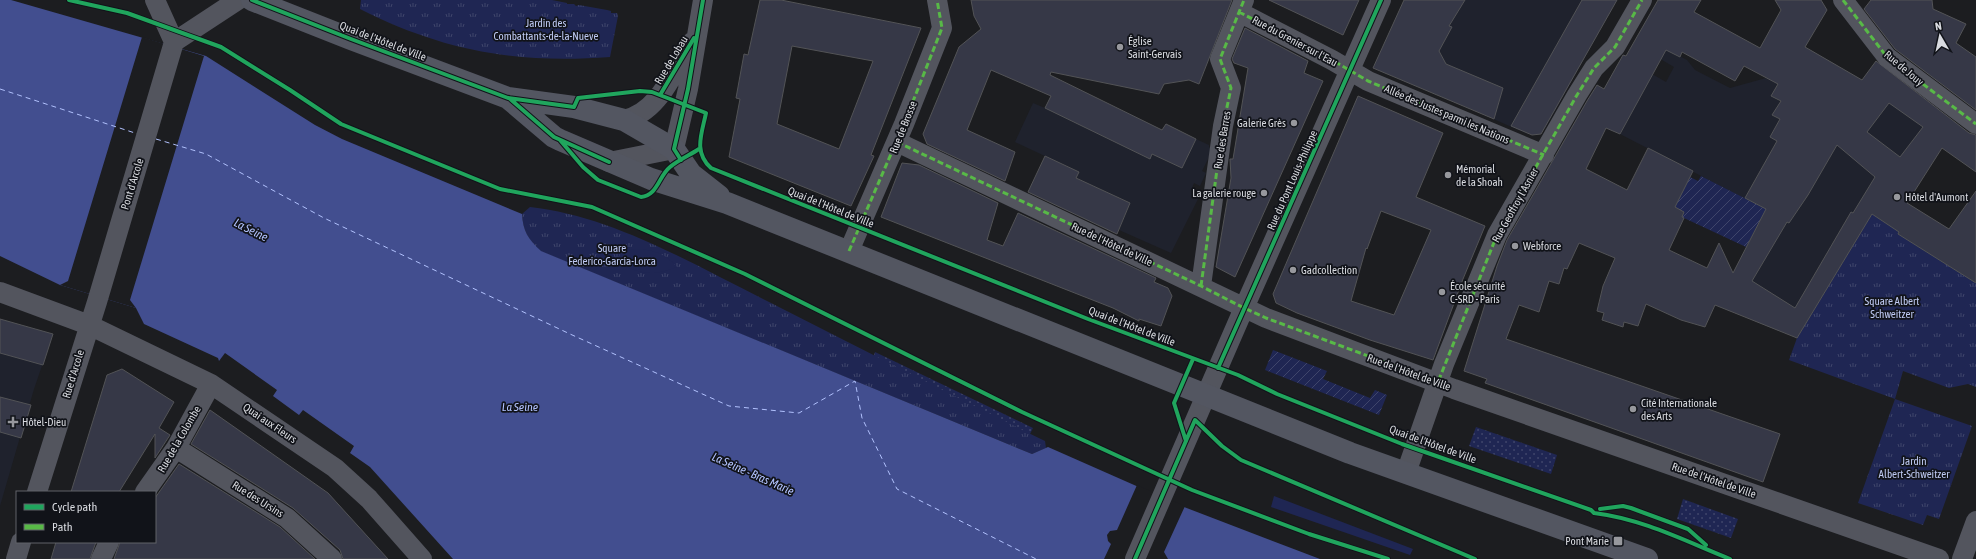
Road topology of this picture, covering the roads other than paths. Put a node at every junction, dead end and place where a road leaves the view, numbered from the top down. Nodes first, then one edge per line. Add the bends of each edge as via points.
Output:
1 (238, 0) edge
2 (252, 0) edge
3 (703, 0) edge
4 (937, 0) edge
5 (1381, 0) edge
6 (1642, 0) edge
7 (1843, 0) edge
8 (158, 5) edge
9 (1242, 6) edge
10 (697, 33) junction
11 (174, 42) junction
12 (1351, 71) junction
13 (508, 98) junction
14 (624, 120) junction
15 (1976, 124) edge
16 (896, 142) junction
17 (674, 149) junction
18 (1544, 155) junction
19 (610, 162) junction
20 (727, 203) junction
21 (849, 251) junction
22 (1201, 286) junction
23 (0, 292) edge
24 (1244, 308) junction
25 (89, 325) junction
26 (1438, 382) junction
27 (212, 384) junction
28 (1206, 395) junction
29 (176, 448) junction
30 (1406, 473) junction
31 (37, 491) edge
32 (146, 491) edge
33 (1976, 522) edge
34 (22, 543) edge
35 (109, 543) edge
36 (16, 559) edge
37 (101, 559) edge
38 (332, 559) edge
39 (422, 559) edge
40 (1134, 559) edge
41 (1647, 559) edge
42 (1939, 559) edge
43 (1962, 559) edge

1 - 11 street
2 - 13 main road, Quai de l'Hôtel de Ville
3 - 10 street, Rue de Lobau
4 - 16 street, Rue de Brosse via 942,28
5 - 12 street, Rue du Pont Louis-Philippe
6 - 18 street, Rue Geoffroy l'Asnier via 1615,47 1594,68
7 - 15 street, Rue de Jouy via 1887,57
8 - 11 street
9 - 12 street, Rue du Grenier sur l'Eau
9 - 22 street, Rue des Barres via 1220,59 1231,88 1223,126
10 - 14 street, Rue de Lobau via 660,95 637,117
10 - 17 street, Rue de Lobau
11 - 25 street, Pont d'Arcole
12 - 18 street, Allée des Justes parmi les Nations via 1368,81
12 - 24 street, Rue du Pont Louis-Philippe
13 - 14 main road, Quai de l'Hôtel de Ville via 574,108
13 - 19 main road, Quai de l'Hôtel de Ville via 554,137
14 - 17 main road, Quai de l'Hôtel de Ville
16 - 21 street, Rue de Brosse
16 - 22 street, Rue de l'Hôtel de Ville
17 - 19 street
17 - 20 main road, Quai de l'Hôtel de Ville via 691,174
18 - 26 street, Rue Geoffroy l'Asnier via 1497,235
19 - 20 main road, Quai de l'Hôtel de Ville via 651,179
20 - 21 main road, Quai de l'Hôtel de Ville
21 - 28 main road, Quai de l'Hôtel de Ville
22 - 24 street, Rue de l'Hôtel de Ville
23 - 25 street, Quai aux Fleurs
24 - 26 street, Rue de l'Hôtel de Ville
24 - 28 street, Rue du Pont Louis-Philippe
25 - 27 street, Quai aux Fleurs
25 - 31 street, Rue d'Arcole
26 - 30 street, Rue Geoffroy l'Asnier
26 - 42 street, Rue de l'Hôtel de Ville
27 - 29 street, Rue de la Colombe
27 - 39 street, Quai aux Fleurs via 341,473 369,499
28 - 30 main road, Quai de l'Hôtel de Ville
28 - 40 street, Rue du Pont Louis-Philippe
29 - 32 street, Rue de la Colombe
29 - 38 street, Rue des Ursins via 287,518
30 - 41 main road, Quai de l'Hôtel de Ville
33 - 43 street
34 - 36 street
35 - 37 street

